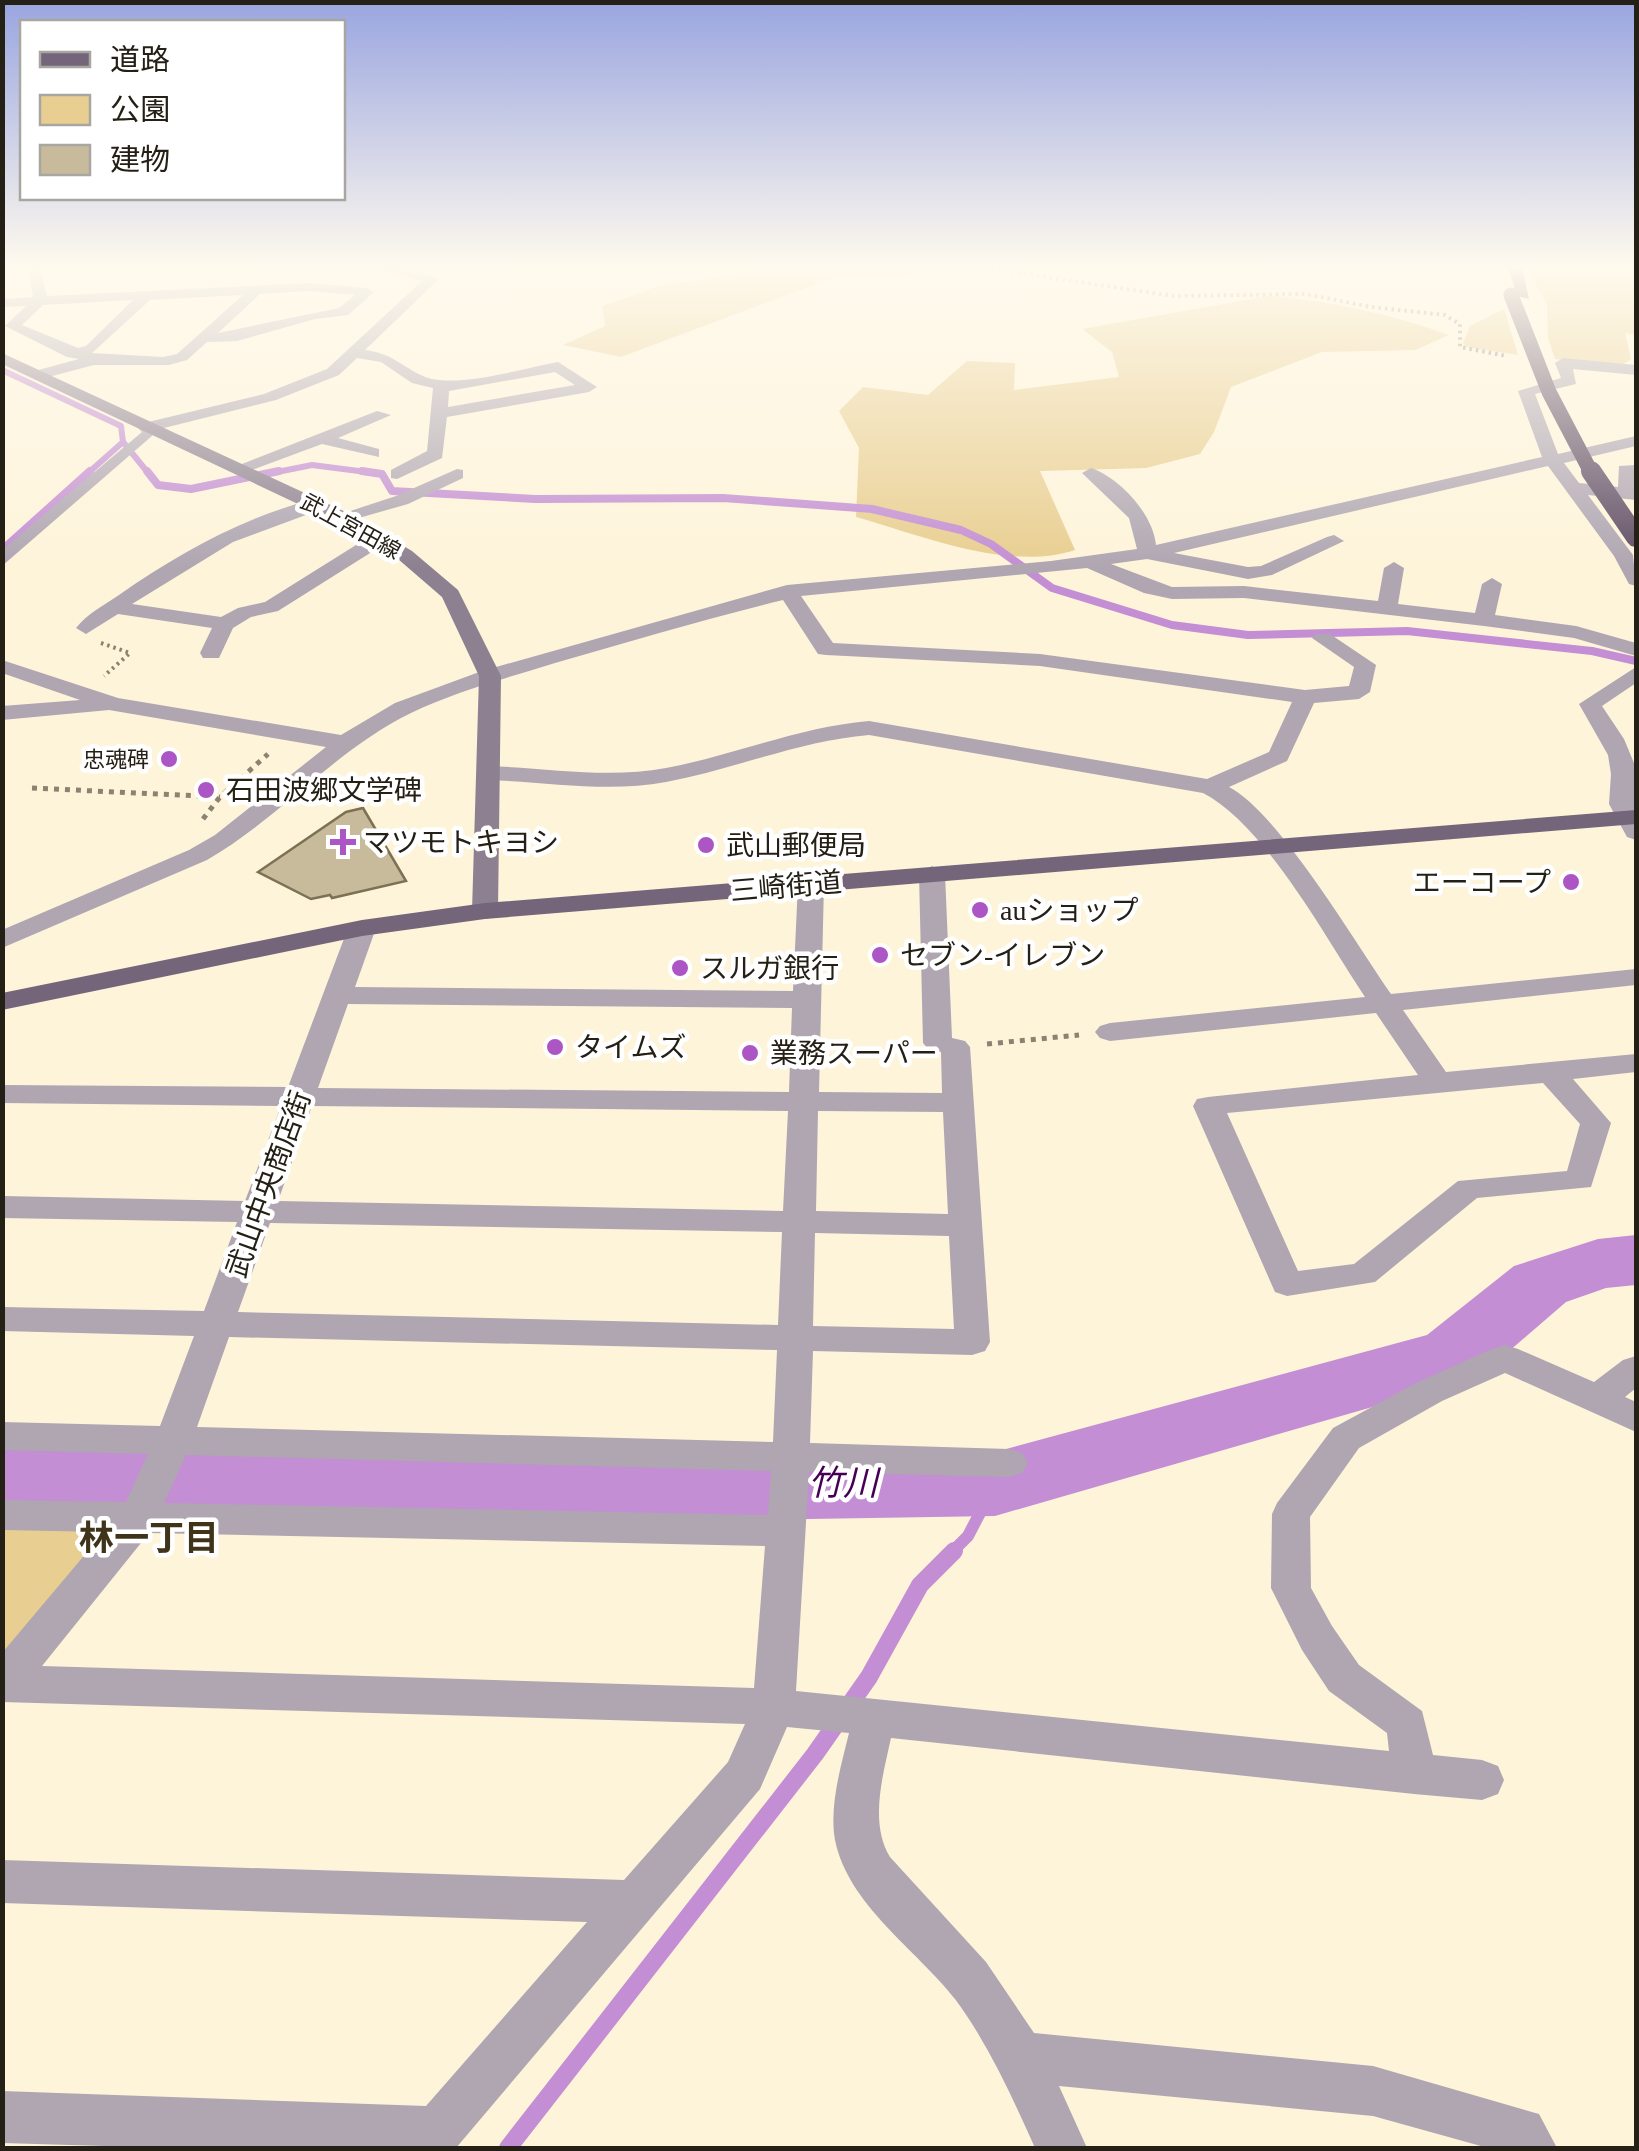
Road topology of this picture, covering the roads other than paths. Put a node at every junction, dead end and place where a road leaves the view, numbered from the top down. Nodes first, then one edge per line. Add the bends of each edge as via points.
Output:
1 (21, 367) edge
2 (66, 367) edge
3 (338, 367) edge
4 (400, 367) edge
5 (556, 367) edge
6 (559, 367) edge
7 (1542, 367) edge
8 (1548, 367) edge
9 (1565, 367) edge
10 (1609, 367) edge
11 (1636, 370) edge
12 (37, 375) junction
13 (441, 387) junction
14 (356, 407) dead end
15 (437, 414) junction
16 (150, 430) junction
17 (321, 438) junction
18 (1636, 441) edge
19 (373, 453) dead end
20 (1551, 458) junction
21 (1636, 470) edge
22 (250, 474) junction
23 (397, 474) dead end
24 (458, 474) dead end
25 (1091, 474) dead end
26 (1575, 488) junction
27 (1632, 494) edge
28 (315, 505) junction
29 (341, 518) junction
30 (1636, 520) edge
31 (1636, 537) edge
32 (380, 539) junction
33 (1334, 541) dead end
34 (1146, 553) junction
35 (2, 560) edge
36 (1090, 562) junction
37 (1394, 568) dead end
38 (1636, 580) edge
39 (1492, 584) dead end
40 (787, 591) junction
41 (113, 607) junction
42 (1387, 609) junction
43 (1484, 620) junction
44 (224, 624) junction
45 (86, 628) road end
46 (1323, 638) dead end
47 (1636, 650) edge
48 (211, 653) dead end
49 (2, 666) edge
50 (1636, 674) edge
51 (490, 676) junction
52 (1305, 697) junction
53 (109, 702) junction
54 (2, 714) edge
55 (1608, 730) junction
56 (1636, 730) edge
57 (345, 742) junction
58 (489, 773) junction
59 (1210, 788) junction
60 (1632, 823) edge
61 (1275, 846) junction
62 (932, 874) junction
63 (811, 884) junction
64 (485, 911) junction
65 (362, 928) junction
66 (2, 940) edge
67 (1636, 977) edge
68 (338, 995) junction
69 (807, 1000) junction
70 (2, 1002) edge
71 (1386, 1006) junction
72 (1110, 1032) road end
73 (1636, 1063) edge
74 (1550, 1073) junction
75 (1438, 1082) junction
76 (2, 1094) edge
77 (300, 1097) junction
78 (804, 1102) junction
79 (958, 1103) junction
80 (2, 1207) edge
81 (258, 1212) junction
82 (800, 1222) junction
83 (965, 1225) junction
84 (2, 1319) edge
85 (217, 1322) junction
86 (796, 1339) junction
87 (1636, 1370) edge
88 (1597, 1399) junction
89 (1636, 1418) edge
90 (2, 1436) edge
91 (174, 1440) junction
92 (792, 1458) junction
93 (1009, 1463) dead end
94 (2, 1515) edge
95 (138, 1518) junction
96 (786, 1531) junction
97 (3, 1683) edge
98 (774, 1707) junction
99 (874, 1718) junction
100 (1414, 1774) junction
101 (1482, 1780) dead end
102 (2, 1882) edge
103 (636, 1902) junction
104 (1020, 2057) junction
105 (2, 2117) edge
106 (428, 2140) edge
107 (1061, 2148) edge
108 (1531, 2148) edge

1 - 12 main road, 武上宮田線
2 - 12 street
3 - 16 street via 308,384
4 - 13 street
5 - 13 street
6 - 15 street via 589,387
7 - 31 highway, bridge via 1562,426
8 - 30 highway, bridge via 1570,420
9 - 20 street via 1570,381 1526,391
10 - 11 street
12 - 16 main road, 武上宮田線
13 - 15 street
14 - 17 street via 390,417
15 - 23 street via 436,454
16 - 22 main road, 武上宮田線
16 - 35 street
17 - 19 street
17 - 22 street
18 - 20 street
20 - 26 street
20 - 34 street
21 - 27 street via 1625,470
22 - 28 main road, 武上宮田線
24 - 29 street
25 - 34 street via 1141,518
26 - 27 street
26 - 38 street
28 - 29 main road, 武上宮田線
28 - 41 street via 280,512
29 - 32 main road, 武上宮田線
32 - 44 street via 271,608
32 - 51 main road, 武上宮田線 via 451,594
33 - 34 street via 1266,572
34 - 36 street
36 - 40 street
36 - 42 street via 1172,593 1244,592
37 - 42 street
39 - 43 street
40 - 51 street
40 - 52 street via 826,649 1040,660
41 - 44 street
41 - 45 street
42 - 43 street
43 - 47 street via 1576,632
44 - 48 street
46 - 52 street via 1365,664 1359,692
49 - 53 street
50 - 55 street via 1590,704
51 - 57 street via 402,708
51 - 58 main road, 武上宮田線
52 - 59 street via 1279,756
53 - 54 street
53 - 57 street
55 - 56 street
55 - 60 street via 1623,764 1618,796
57 - 66 street via 224,840
58 - 59 street via 624,780 667,775 812,734 869,728
58 - 64 main road, 武上宮田線
59 - 61 street via 1237,800
60 - 61 main road, 三崎街道
61 - 62 main road, 三崎街道
61 - 71 street
62 - 63 main road, 三崎街道
62 - 79 street via 938,1043 955,1047
63 - 64 main road, 三崎街道
63 - 69 street
64 - 65 main road, 三崎街道
65 - 68 street, 武山中央商店街
65 - 70 main road, 三崎街道
67 - 71 street
68 - 69 street
68 - 77 street, 武山中央商店街
69 - 78 street
71 - 72 street
71 - 75 street
73 - 74 street
74 - 75 street
74 - 75 street via 1596,1123 1580,1180 1468,1188 1363,1274 1287,1284 1208,1106
76 - 77 street
77 - 78 street
77 - 81 street, 武山中央商店街
78 - 79 street
78 - 82 street
79 - 83 street
80 - 81 street
81 - 82 street
81 - 85 street, 武山中央商店街
82 - 83 street
82 - 86 street
83 - 86 street via 972,1342
84 - 85 street
85 - 86 street
85 - 91 street, 武山中央商店街
86 - 92 street
87 - 88 street
88 - 89 street
88 - 100 street via 1505,1358 1346,1438 1290,1514 1291,1588 1344,1678 1407,1724
90 - 91 street
91 - 92 street
91 - 95 street, 武山中央商店街
92 - 93 street
92 - 96 street
94 - 95 street
95 - 96 street
95 - 97 street, 武山中央商店街
96 - 98 street
97 - 98 street
98 - 99 street
98 - 103 street via 744,1775
99 - 100 street
99 - 104 street via 858,1796 858,1845 886,1891 972,1983
100 - 101 street
102 - 103 street
103 - 106 street
104 - 107 street
104 - 108 street via 1373,2091 1521,2132
105 - 106 street

